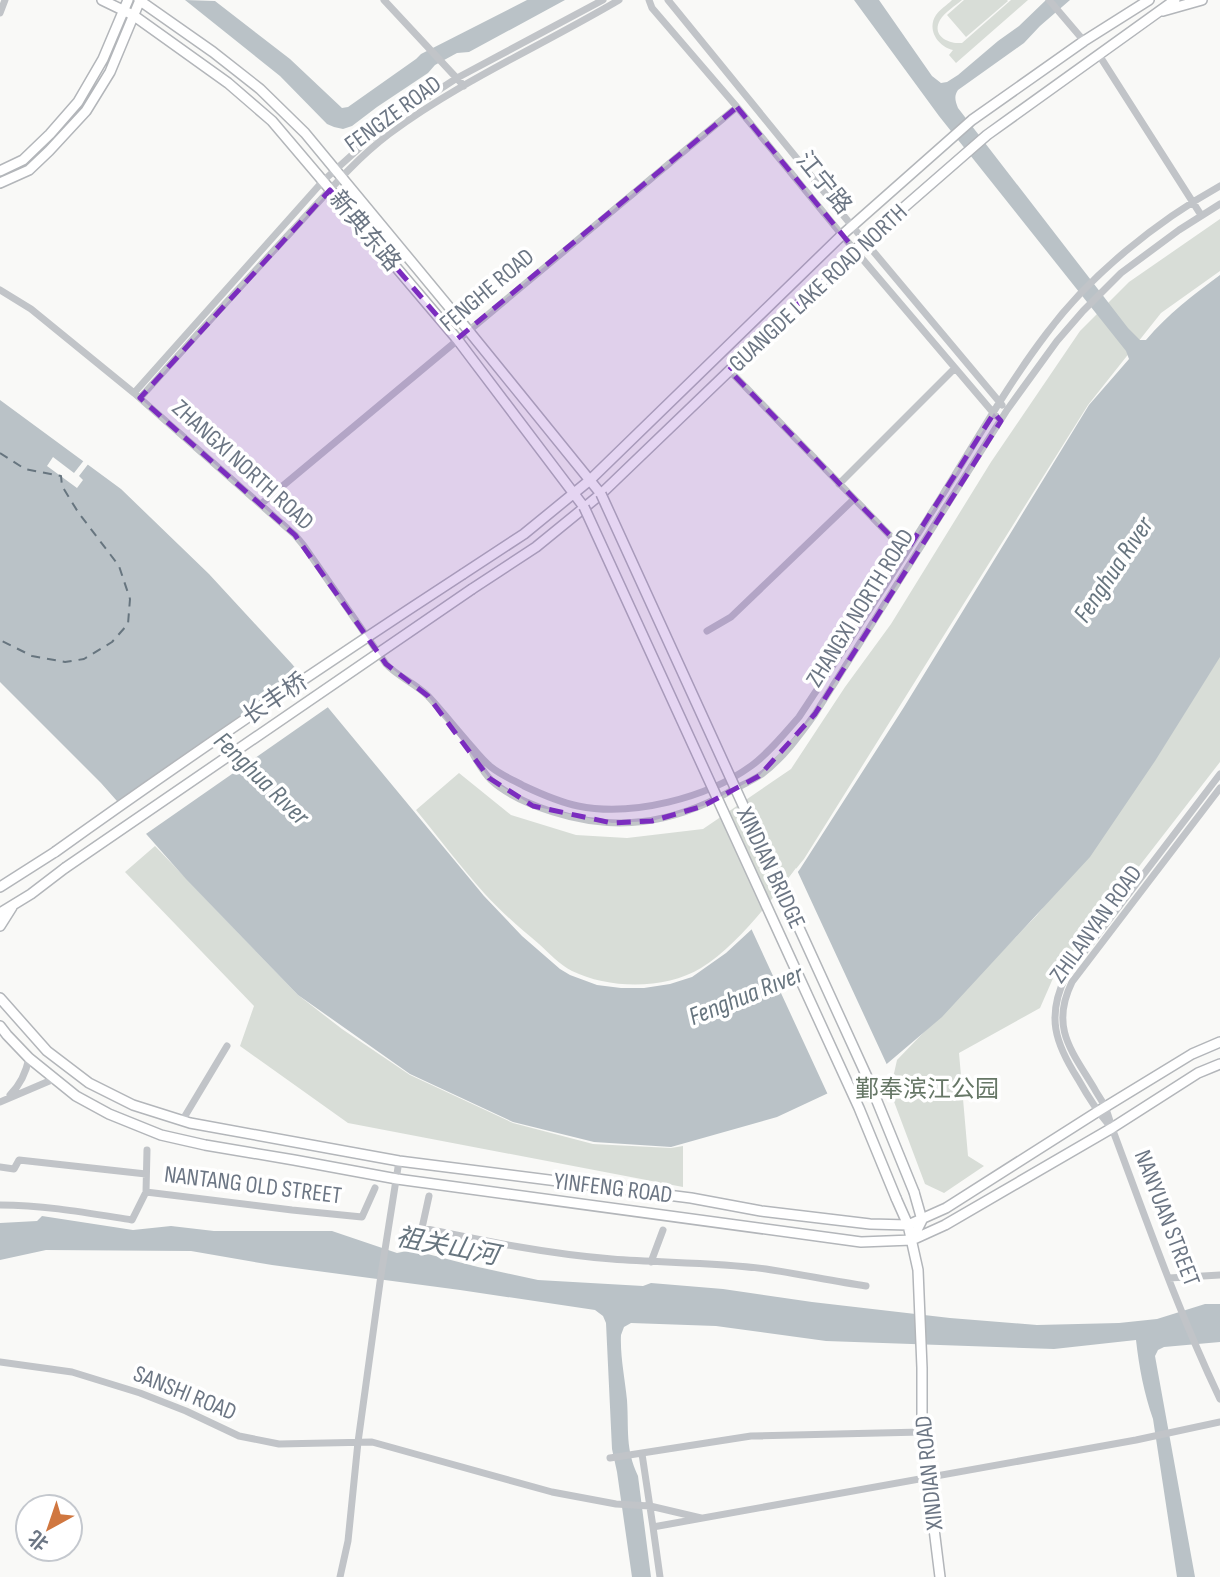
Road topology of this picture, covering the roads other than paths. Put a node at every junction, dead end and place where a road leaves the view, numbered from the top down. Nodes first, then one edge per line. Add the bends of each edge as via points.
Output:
1 (5, 0) edge
2 (102, 0) edge
3 (128, 0) edge
4 (140, 0) edge
5 (384, 0) edge
6 (603, 0) edge
7 (619, 0) edge
8 (649, 0) edge
9 (668, 0) edge
10 (1049, 0) edge
11 (1175, 0) edge
12 (1202, 0) edge
13 (1145, 2) edge
14 (1157, 12) junction
15 (0, 13) edge
16 (128, 13) junction
17 (1084, 41) junction
18 (1099, 55) junction
19 (457, 78) junction
20 (464, 86) junction
21 (737, 107) junction
22 (0, 171) edge
23 (339, 173) junction
24 (323, 181) junction
25 (0, 183) edge
26 (1220, 186) edge
27 (330, 190) junction
28 (1193, 201) junction
29 (1220, 204) edge
30 (1201, 215) junction
31 (852, 226) junction
32 (842, 235) junction
33 (865, 241) junction
34 (855, 250) junction
35 (0, 290) edge
36 (468, 330) junction
37 (457, 340) junction
38 (955, 368) junction
39 (729, 370) junction
40 (137, 395) junction
41 (1000, 403) junction
42 (1007, 410) junction
43 (993, 414) junction
44 (1001, 421) junction
45 (590, 481) junction
46 (839, 484) junction
47 (575, 493) junction
48 (601, 494) junction
49 (854, 499) junction
50 (261, 504) junction
51 (584, 507) junction
52 (906, 552) junction
53 (463, 574) joint
54 (472, 589) joint
55 (707, 631) dead end
56 (457, 730) junction
57 (1220, 774) edge
58 (1220, 788) edge
59 (0, 887) edge
60 (12, 905) junction
61 (0, 913) edge
62 (0, 926) edge
63 (0, 998) edge
64 (0, 1026) edge
65 (1220, 1042) edge
66 (227, 1046) dead end
67 (29, 1058) junction
68 (1220, 1063) edge
69 (54, 1079) junction
70 (4, 1100) edge
71 (1101, 1109) junction
72 (182, 1121) junction
73 (1112, 1128) junction
74 (147, 1150) dead end
75 (399, 1161) junction
76 (0, 1167) edge
77 (146, 1174) junction
78 (397, 1179) junction
79 (375, 1188) dead end
80 (146, 1192) junction
81 (429, 1196) dead end
82 (0, 1205) edge
83 (922, 1220) junction
84 (908, 1225) junction
85 (663, 1230) dead end
86 (912, 1240) junction
87 (651, 1262) junction
88 (918, 1270) joint
89 (1220, 1275) edge
90 (1169, 1278) junction
91 (866, 1286) dead end
92 (0, 1362) edge
93 (1220, 1399) edge
94 (1220, 1422) edge
95 (922, 1432) junction
96 (358, 1442) junction
97 (638, 1454) junction
98 (610, 1458) dead end
99 (928, 1476) junction
100 (647, 1506) junction
101 (701, 1518) junction
102 (653, 1527) junction
103 (340, 1577) edge
104 (660, 1577) edge
105 (940, 1577) edge

1 - 15 street
2 - 16 main road, 新典东路
3 - 16 main road
4 - 16 main road
4 - 23 main road, 新典东路 via 260,89
5 - 19 street
6 - 19 street, FENGZE ROAD
7 - 20 street, FENGZE ROAD
8 - 21 street, 江宁路
9 - 31 street, 江宁路
10 - 17 street
11 - 14 main road, GUANGDE LAKE ROAD NORTH
12 - 14 main road
13 - 17 main road, GUANGDE LAKE ROAD NORTH
14 - 18 main road, GUANGDE LAKE ROAD NORTH
16 - 22 main road via 78,102 23,160
16 - 24 main road, 新典东路 via 272,121
16 - 25 main road via 110,72 86,111 29,170
17 - 31 main road, GUANGDE LAKE ROAD NORTH via 972,120
18 - 28 street
18 - 33 main road, GUANGDE LAKE ROAD NORTH via 987,135
19 - 20 street
19 - 23 street, FENGZE ROAD via 364,144
20 - 23 street, FENGZE ROAD
21 - 32 street, 江宁路
21 - 36 street, FENGHE ROAD
23 - 24 street, FENGZE ROAD
23 - 27 street, FENGZE ROAD
23 - 36 main road, 新典东路
24 - 27 main road, 新典东路
24 - 40 street, FENGZE ROAD
26 - 28 street, ZHANGXI NORTH ROAD
27 - 37 main road, 新典东路
27 - 40 street, FENGZE ROAD
28 - 30 street
28 - 41 street, ZHANGXI NORTH ROAD via 1144,237 1073,301
29 - 30 street, ZHANGXI NORTH ROAD
30 - 42 street, ZHANGXI NORTH ROAD via 1106,287 1057,341
31 - 32 main road, GUANGDE LAKE ROAD NORTH
31 - 33 street, 江宁路
32 - 34 street, 江宁路
32 - 45 main road, GUANGDE LAKE ROAD NORTH
33 - 34 main road, GUANGDE LAKE ROAD NORTH
33 - 41 street, 江宁路
34 - 38 street, 江宁路
34 - 39 main road, GUANGDE LAKE ROAD NORTH
35 - 40 street, ZHANGXI NORTH ROAD
36 - 37 street, FENGHE ROAD
36 - 45 main road, 新典东路
37 - 47 main road, 新典东路
37 - 50 street, FENGHE ROAD
38 - 43 street, 江宁路
38 - 46 street
39 - 46 street
39 - 48 main road, GUANGDE LAKE ROAD NORTH
40 - 50 street, ZHANGXI NORTH ROAD
41 - 42 street, 江宁路
41 - 43 street, ZHANGXI NORTH ROAD
42 - 44 street, ZHANGXI NORTH ROAD
43 - 44 street, 江宁路
43 - 52 street, ZHANGXI NORTH ROAD
44 - 56 street, ZHANGXI NORTH ROAD via 815,714 783,755 759,776 674,816 612,824 575,819 533,806 502,789 489,778
45 - 47 main road, GUANGDE LAKE ROAD NORTH
45 - 48 main road, 新典东路
46 - 49 street
47 - 51 main road, 新典东路
47 - 53 main road, GUANGDE LAKE ROAD NORTH
48 - 51 main road, GUANGDE LAKE ROAD NORTH
48 - 83 main road, XINDIAN BRIDGE, bridge via 868,1079
49 - 52 street
49 - 55 street via 731,617
50 - 56 street, ZHANGXI NORTH ROAD via 304,546 386,664 419,687
51 - 54 main road, GUANGDE LAKE ROAD NORTH via 536,547
51 - 84 main road, XINDIAN BRIDGE, bridge
52 - 56 street, ZHANGXI NORTH ROAD via 785,734 752,766 705,790 649,807 578,806 544,795 492,768
53 - 59 main road, 长丰桥, bridge
54 - 60 main road, 长丰桥, bridge
57 - 71 street, ZHILANYAN ROAD via 1066,976 1059,993 1057,1039 1066,1060
58 - 71 street, ZHILANYAN ROAD via 1067,992 1065,1038
60 - 61 main road, 长丰桥
60 - 62 main road
63 - 72 main road, YINFENG ROAD via 47,1051 89,1083 133,1105
64 - 67 main road, YINFENG ROAD
65 - 71 main road, YINFENG ROAD
66 - 72 street
67 - 69 main road, YINFENG ROAD
67 - 70 street via 19,1086
68 - 73 main road, YINFENG ROAD
69 - 70 street
69 - 78 main road, YINFENG ROAD via 109,1114 161,1135
71 - 73 street, ZHILANYAN ROAD
71 - 83 main road, YINFENG ROAD
72 - 75 main road, YINFENG ROAD
73 - 86 main road, YINFENG ROAD via 945,1226
73 - 90 street, NANYUAN STREET
74 - 77 street
75 - 78 street
75 - 84 main road, YINFENG ROAD via 761,1211
76 - 77 street via 14,1169 19,1160
77 - 80 street
78 - 86 main road, YINFENG ROAD via 861,1242
78 - 96 street
79 - 80 street, NANTANG OLD STREET via 362,1217
80 - 82 street, NANTANG OLD STREET via 132,1220
81 - 87 street via 422,1228 504,1245
83 - 84 main road, YINFENG ROAD
83 - 86 main road
84 - 86 main road, XINDIAN BRIDGE
85 - 87 street
86 - 88 main road, XINDIAN BRIDGE
87 - 91 street via 766,1269
88 - 95 main road, XINDIAN ROAD
89 - 90 street
90 - 93 street, NANYUAN STREET
92 - 96 street, SANSHI ROAD via 72,1371 140,1393 239,1436 279,1444
94 - 99 street
95 - 97 street via 751,1436
95 - 99 main road, XINDIAN ROAD
96 - 100 street, SANSHI ROAD via 552,1492
96 - 103 street
97 - 98 street
97 - 100 street
99 - 101 street
99 - 105 main road, XINDIAN ROAD
100 - 101 street, SANSHI ROAD
100 - 102 street
101 - 102 street
102 - 104 street

